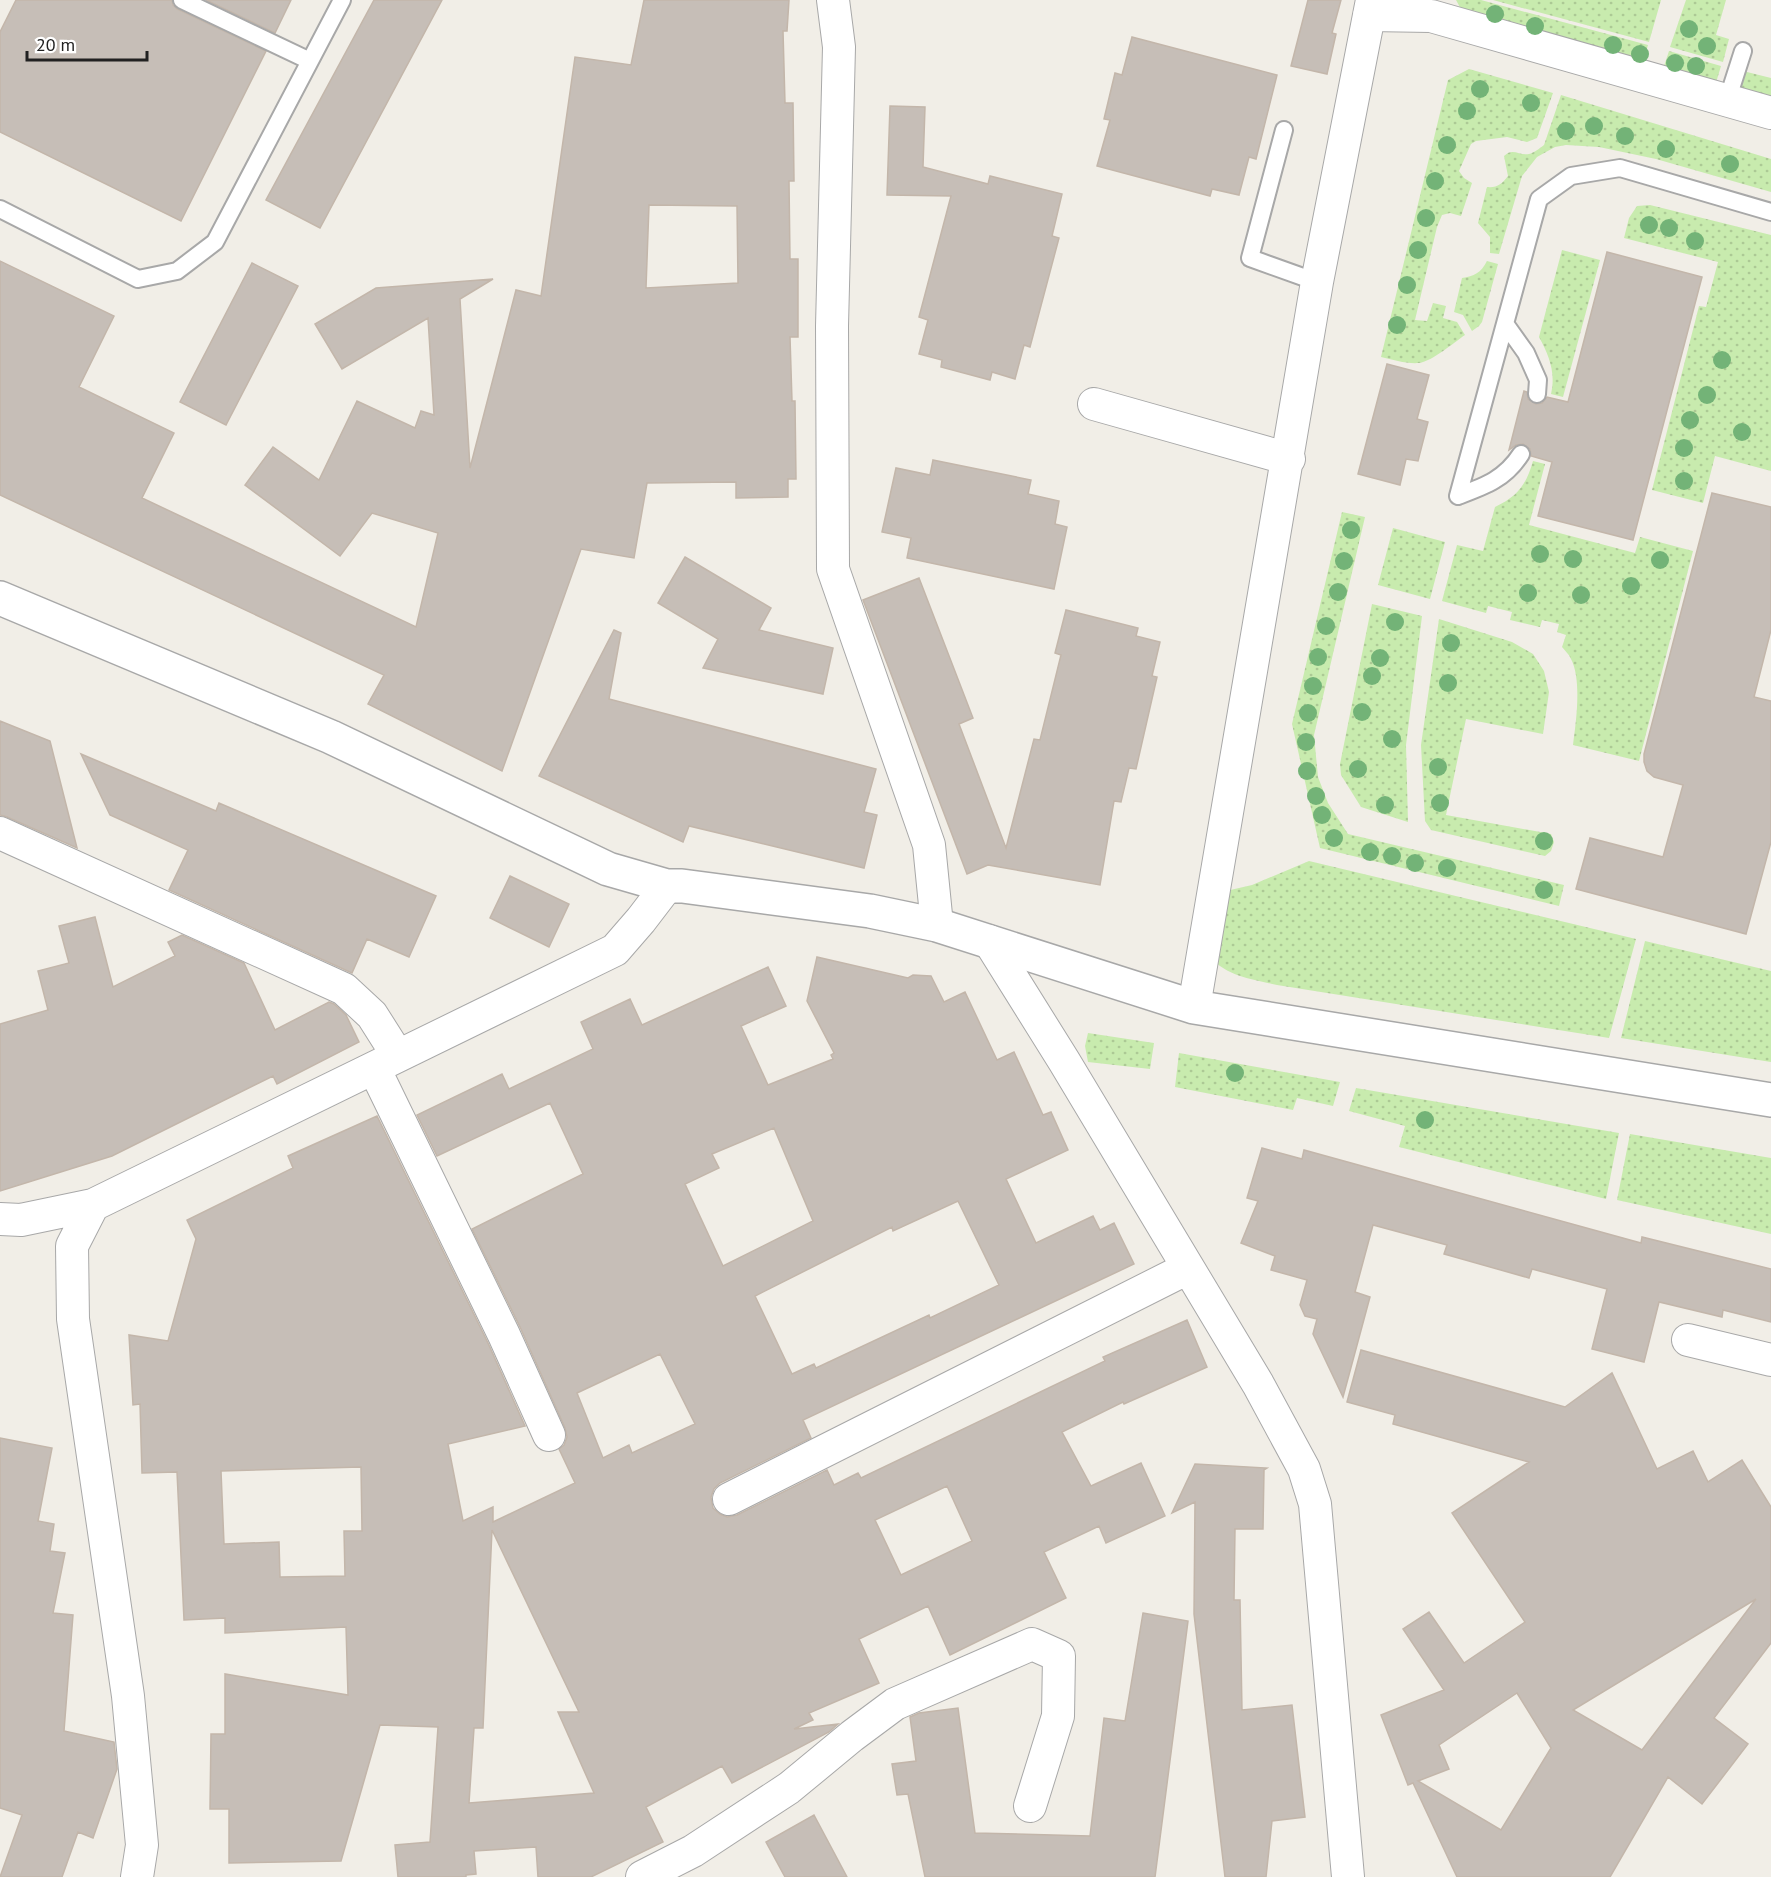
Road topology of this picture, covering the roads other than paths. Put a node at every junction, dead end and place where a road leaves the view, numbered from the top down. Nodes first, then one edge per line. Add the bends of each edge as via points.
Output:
1 (182, 0) edge
2 (342, 0) edge
3 (833, 0) edge
4 (1370, 8) edge
5 (1432, 8) edge
6 (1743, 51) dead end
7 (310, 61) junction
8 (1727, 101) junction
9 (1771, 113) edge
10 (1284, 130) dead end
11 (0, 209) edge
12 (1771, 212) edge
13 (1317, 282) junction
14 (1506, 325) junction
15 (1537, 394) dead end
16 (1094, 404) dead end
17 (1521, 453) dead end
18 (1288, 459) junction
19 (0, 598) edge
20 (0, 833) edge
21 (667, 886) junction
22 (937, 925) junction
23 (989, 941) junction
24 (1194, 1007) junction
25 (386, 1062) junction
26 (1771, 1100) edge
27 (93, 1205) junction
28 (0, 1219) edge
29 (1188, 1268) junction
30 (1688, 1340) dead end
31 (1771, 1360) edge
32 (549, 1435) dead end
33 (729, 1498) dead end
34 (1030, 1806) dead end
35 (137, 1877) edge
36 (642, 1877) edge
37 (1348, 1877) edge

1 - 7 lane
2 - 7 lane
3 - 22 street via 839,47 832,326 833,569 929,845
4 - 5 street
4 - 13 street
5 - 8 street
6 - 8 lane
7 - 11 lane via 215,242 177,271 138,279
8 - 9 street
10 - 13 lane via 1250,258
12 - 14 lane via 1620,168 1571,176 1539,199
13 - 18 street
14 - 15 lane via 1526,352 1538,380
14 - 17 lane via 1458,496 1491,484 1513,467
16 - 18 street
18 - 24 street
19 - 21 street via 331,737 608,869
20 - 25 street via 344,989 372,1015
21 - 22 street via 870,911
21 - 25 street via 615,950
22 - 23 street
23 - 24 street
23 - 29 street
24 - 26 street
25 - 27 street
25 - 32 street
27 - 28 street via 21,1220
27 - 35 street via 72,1246 73,1319 128,1696 142,1845
29 - 33 street
29 - 37 street via 1304,1469 1315,1504
30 - 31 street
34 - 36 street via 1058,1716 1059,1680 1059,1656 1032,1644 895,1704 789,1788 693,1851

